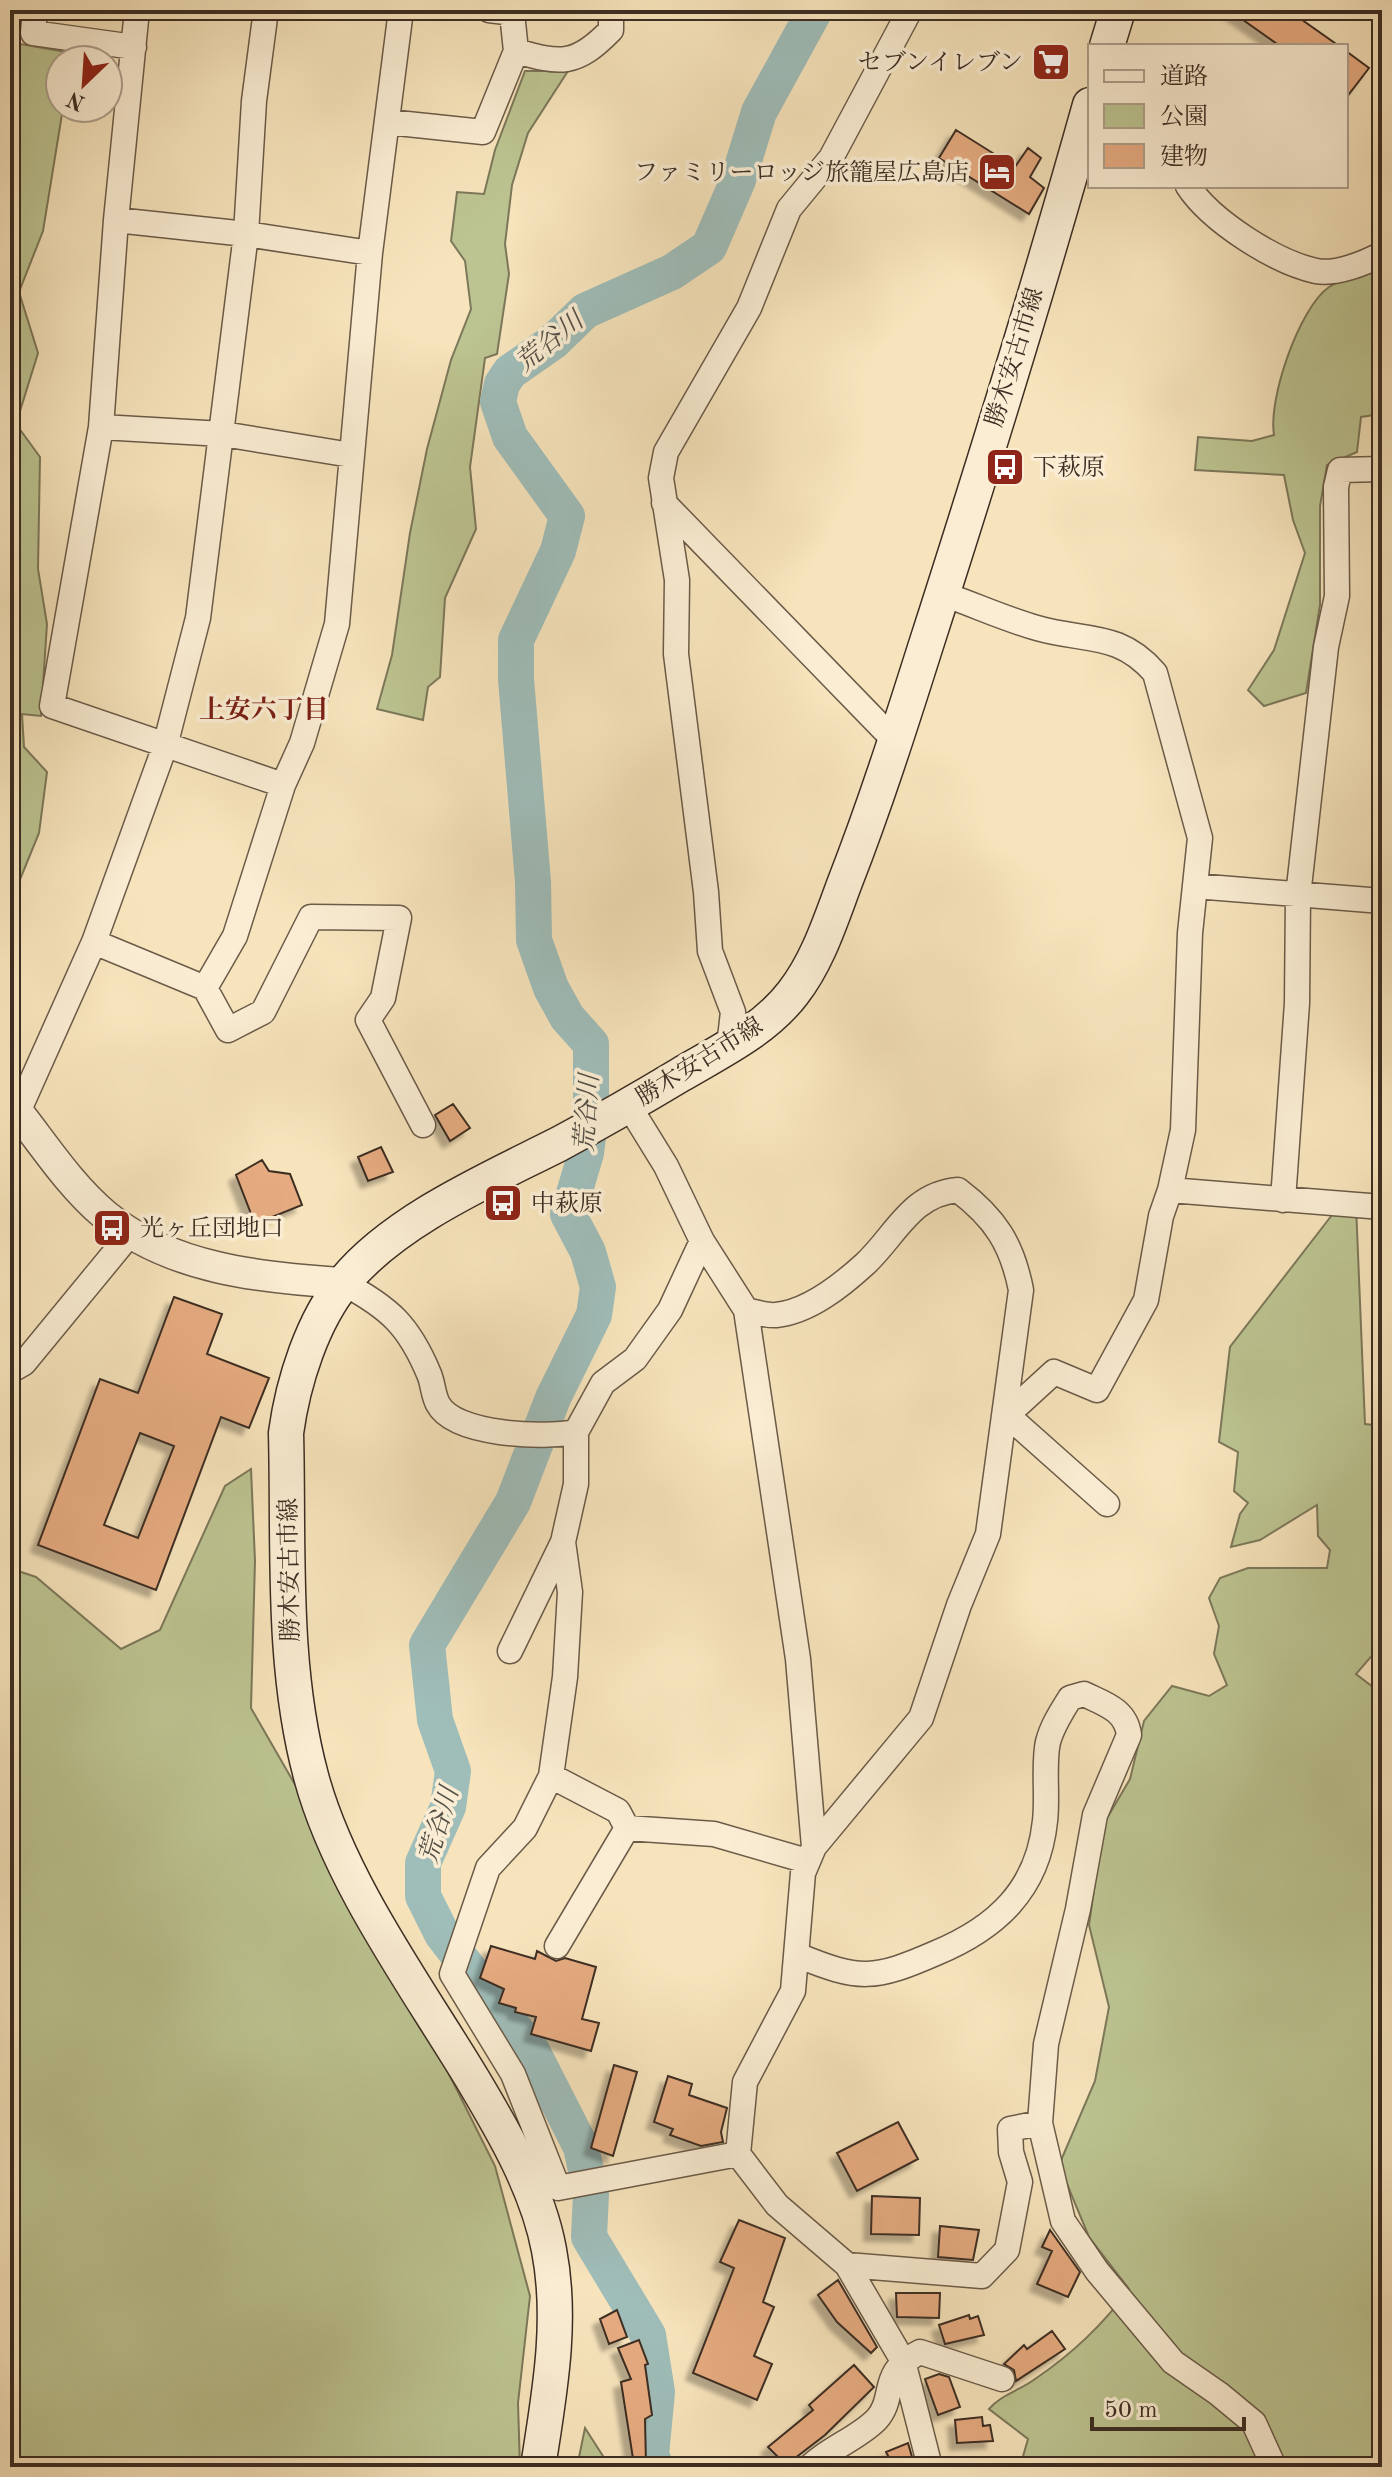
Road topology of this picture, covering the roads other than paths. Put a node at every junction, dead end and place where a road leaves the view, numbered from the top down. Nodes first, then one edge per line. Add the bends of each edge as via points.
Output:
1 (35, 10) edge
2 (137, 10) edge
3 (266, 10) edge
4 (401, 10) edge
5 (489, 10) edge
6 (611, 10) edge
7 (1118, 10) edge
8 (906, 13) edge
9 (1108, 44) edge
10 (134, 47) junction
11 (516, 51) junction
12 (1088, 117) edge
13 (388, 122) junction
14 (1189, 188) edge
15 (116, 220) junction
16 (246, 234) junction
17 (370, 253) junction
18 (1382, 254) edge
19 (101, 427) junction
20 (223, 434) junction
21 (351, 455) junction
22 (1382, 469) edge
23 (664, 503) junction
24 (943, 594) junction
25 (896, 742) junction
26 (165, 746) junction
27 (283, 785) junction
28 (1195, 886) junction
29 (1298, 896) junction
30 (1382, 901) edge
31 (94, 942) junction
32 (205, 988) junction
33 (729, 1047) junction
34 (14, 1107) edge
35 (622, 1109) junction
36 (423, 1125) dead end
37 (1170, 1190) junction
38 (1283, 1200) junction
39 (1382, 1207) edge
40 (130, 1234) junction
41 (702, 1241) junction
42 (343, 1283) junction
43 (746, 1310) junction
44 (10, 1371) edge
45 (1007, 1415) junction
46 (576, 1432) junction
47 (1107, 1504) dead end
48 (563, 1542) junction
49 (510, 1651) dead end
50 (551, 1776) junction
51 (627, 1828) junction
52 (810, 1854) junction
53 (557, 1946) dead end
54 (797, 1955) junction
55 (1040, 2123) junction
56 (738, 2154) junction
57 (847, 2265) junction
58 (903, 2361) junction
59 (1002, 2379) dead end
60 (930, 2466) edge
61 (538, 2467) edge
62 (810, 2467) edge
63 (1274, 2467) edge

1 - 10 street via 33,33
2 - 10 street
3 - 16 street
4 - 13 street
5 - 11 street via 512,13
6 - 11 street via 611,30 593,49 555,62
7 - 9 main road
8 - 23 street via 831,158 789,209 749,308 666,452
10 - 15 street
11 - 13 street via 483,132
12 - 24 main road, 勝木安古市線
13 - 17 street
14 - 18 street via 1218,219 1288,261 1334,271
15 - 16 street
15 - 19 street
16 - 17 street
16 - 20 street
17 - 21 street
19 - 20 street
19 - 26 street via 52,706
20 - 21 street
20 - 26 street via 198,618
21 - 27 street via 337,624 302,743
22 - 29 street via 1340,470 1336,487 1337,596 1326,647
23 - 25 street
23 - 33 street via 677,580 676,654 710,951 733,1012
24 - 25 main road, 勝木安古市線
24 - 28 street via 1040,629 1110,640 1139,654 1155,673 1200,838
25 - 33 main road, 勝木安古市線 via 823,940 806,972 792,995
26 - 27 street
26 - 31 street
27 - 32 street via 235,936
28 - 29 street
28 - 37 street via 1183,1130
29 - 30 street
29 - 38 street via 1297,1003
31 - 32 street
31 - 34 street
32 - 36 street via 228,1030 263,1012 311,917 399,918 383,998 368,1020
33 - 35 main road, 勝木安古市線
34 - 40 street via 67,1178
35 - 41 street via 666,1166
35 - 42 main road, 勝木安古市線 via 408,1228
37 - 38 street
37 - 45 street via 1146,1300 1097,1390 1054,1372
38 - 39 street
40 - 42 street via 188,1260 273,1279
40 - 44 street via 24,1363
41 - 43 street
41 - 46 street via 670,1310 635,1359 603,1383
42 - 46 street via 397,1318 414,1339 438,1405 464,1426 550,1437
42 - 61 main road, 勝木安古市線 via 303,1365 286,1433 291,1671 311,1777 353,1882 498,2122 525,2178 549,2249 553,2362
43 - 45 street via 775,1315 810,1305 867,1262 892,1229 936,1192 958,1190 996,1224 1018,1272 1021,1290
43 - 52 street via 798,1659
45 - 47 street
45 - 52 street via 988,1534 921,1718
46 - 48 street via 576,1484
48 - 49 street
48 - 50 street via 570,1592
50 - 51 street via 618,1811
50 - 56 street via 525,1828 488,1868 452,1974 513,2074 558,2188
51 - 52 street via 714,1834
51 - 53 street
52 - 54 street via 803,1873
54 - 55 street via 840,1973 887,1974 970,1940 1001,1916 1026,1885 1045,1825 1048,1743 1070,1698 1084,1694 1115,1709 1128,1721 1129,1735 1095,1815 1046,2044
54 - 56 street via 793,1991 745,2082
55 - 57 street via 1010,2129 1020,2182 1007,2250 982,2276
55 - 63 street via 1063,2221 1097,2271 1173,2362 1254,2423
56 - 57 street via 777,2205
57 - 58 street
58 - 59 street via 920,2352
58 - 60 street
58 - 62 street via 878,2417

